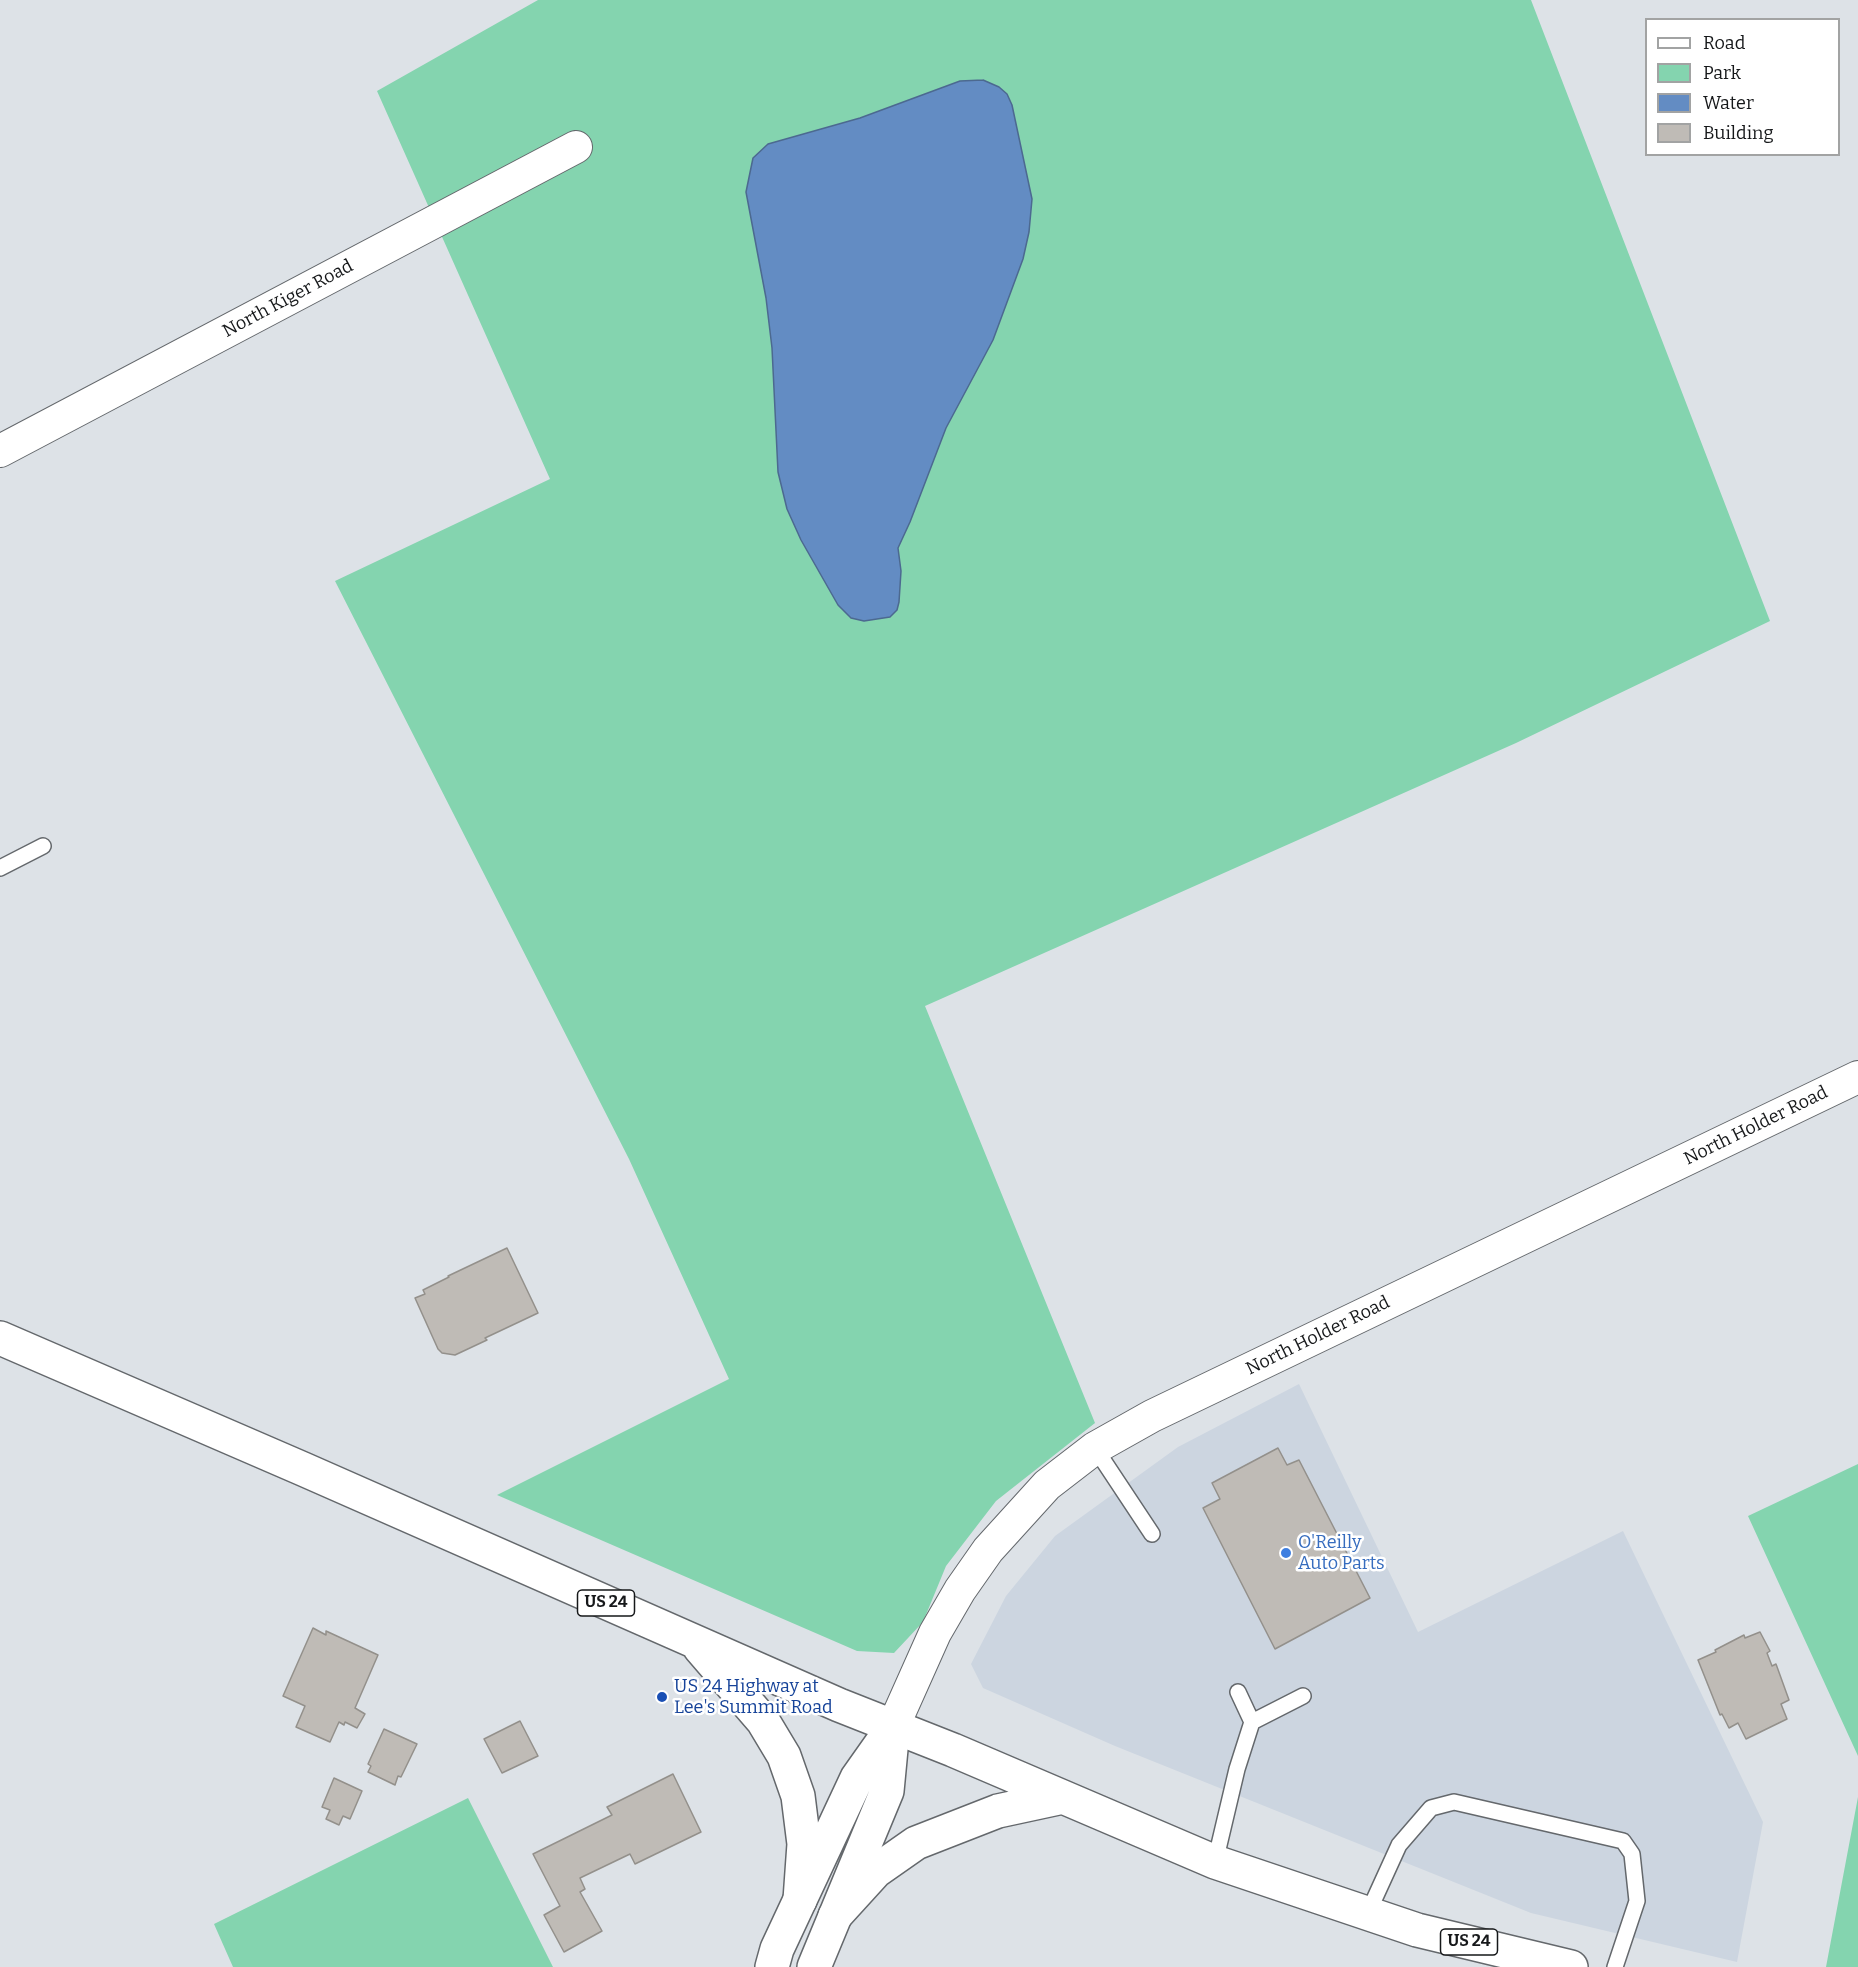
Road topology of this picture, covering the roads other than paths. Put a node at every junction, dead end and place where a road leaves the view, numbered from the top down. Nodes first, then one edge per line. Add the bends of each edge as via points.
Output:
1 (576, 147) dead end
2 (0, 451) edge
3 (43, 846) dead end
4 (0, 868) edge
5 (1858, 1077) edge
6 (0, 1338) edge
7 (1095, 1448) junction
8 (1152, 1534) dead end
9 (695, 1642) junction
10 (1238, 1692) dead end
11 (1303, 1696) dead end
12 (1252, 1722) junction
13 (893, 1727) junction
14 (1063, 1797) junction
15 (1215, 1862) junction
16 (800, 1900) junction
17 (1368, 1914) junction
18 (836, 1916) junction
19 (772, 1967) edge
20 (814, 1967) edge
21 (1571, 1967) edge
22 (1615, 1967) edge

1 - 2 street, North Kiger Road
3 - 4 lane
5 - 7 street, North Holder Road via 1152,1416
6 - 9 main road, US 24
7 - 8 lane
7 - 13 street, North Holder Road via 1047,1485 988,1550 935,1633
9 - 13 main road, US 24
9 - 16 main road via 763,1721 784,1756 798,1796 804,1844
10 - 12 lane
11 - 12 lane
12 - 15 lane
13 - 14 main road, US 24
13 - 16 main road via 857,1778
13 - 18 main road via 887,1791
14 - 15 main road, US 24
14 - 18 main road via 998,1811 916,1843 876,1871
15 - 17 main road, US 24
16 - 19 main road
17 - 21 main road, US 24
17 - 22 lane via 1399,1845 1431,1808 1454,1802 1623,1841 1632,1854 1637,1901
18 - 20 main road

